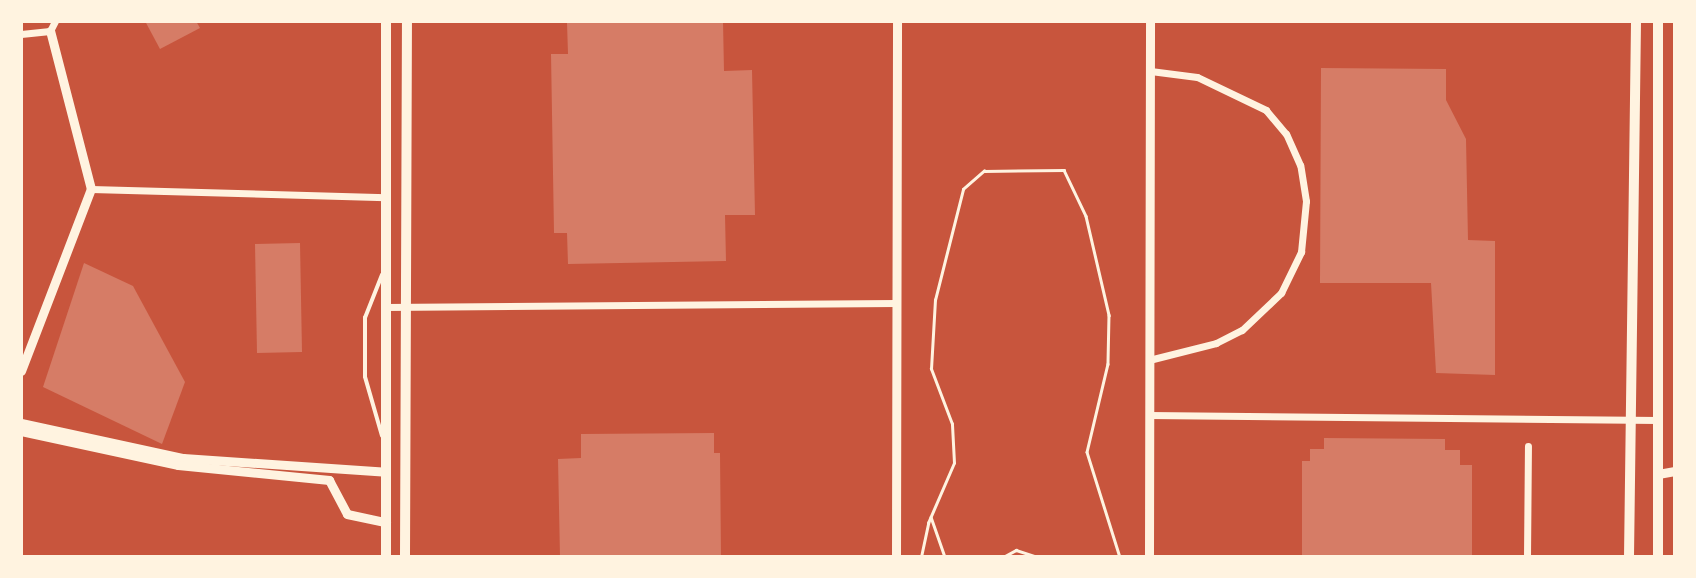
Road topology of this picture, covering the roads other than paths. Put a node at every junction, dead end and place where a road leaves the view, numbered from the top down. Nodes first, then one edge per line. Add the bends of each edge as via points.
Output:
1 (55, 21) edge
2 (386, 21) edge
3 (407, 21) edge
4 (897, 21) edge
5 (1150, 21) edge
6 (1636, 21) edge
7 (1658, 21) edge
8 (50, 31) junction
9 (21, 34) edge
10 (1150, 71) junction
11 (91, 189) junction
12 (386, 197) junction
13 (386, 266) junction
14 (896, 303) junction
15 (386, 307) junction
16 (406, 307) junction
17 (1149, 360) junction
18 (21, 371) edge
19 (1149, 415) junction
20 (1629, 419) junction
21 (1658, 420) junction
22 (21, 423) edge
23 (21, 431) edge
24 (1528, 446) dead end
25 (386, 450) junction
26 (1675, 471) edge
27 (386, 472) junction
28 (1658, 474) junction
29 (386, 522) junction
30 (386, 557) edge
31 (405, 557) edge
32 (896, 557) edge
33 (1149, 557) edge
34 (1527, 557) edge
35 (1629, 557) edge
36 (1658, 557) edge

1 - 8 street
2 - 12 main road
3 - 16 main road
4 - 14 street
5 - 10 street
6 - 20 main road
7 - 21 main road
8 - 9 street
8 - 11 street
10 - 17 street
10 - 17 street via 1197,77 1266,110 1286,134 1300,165 1306,226 1301,252 1285,286 1242,330 1216,343
11 - 12 street
11 - 18 street
12 - 13 main road
13 - 15 main road
13 - 25 lane via 365,318 365,377
14 - 16 street
14 - 32 street
15 - 16 street
15 - 25 main road
16 - 31 main road
17 - 19 street
19 - 20 street
19 - 33 street
20 - 21 street
20 - 35 main road
21 - 28 main road
22 - 27 street via 183,457
23 - 29 street via 178,465 329,480 347,514
24 - 34 street
25 - 27 main road
26 - 28 street
27 - 29 main road
28 - 36 main road
29 - 30 main road

